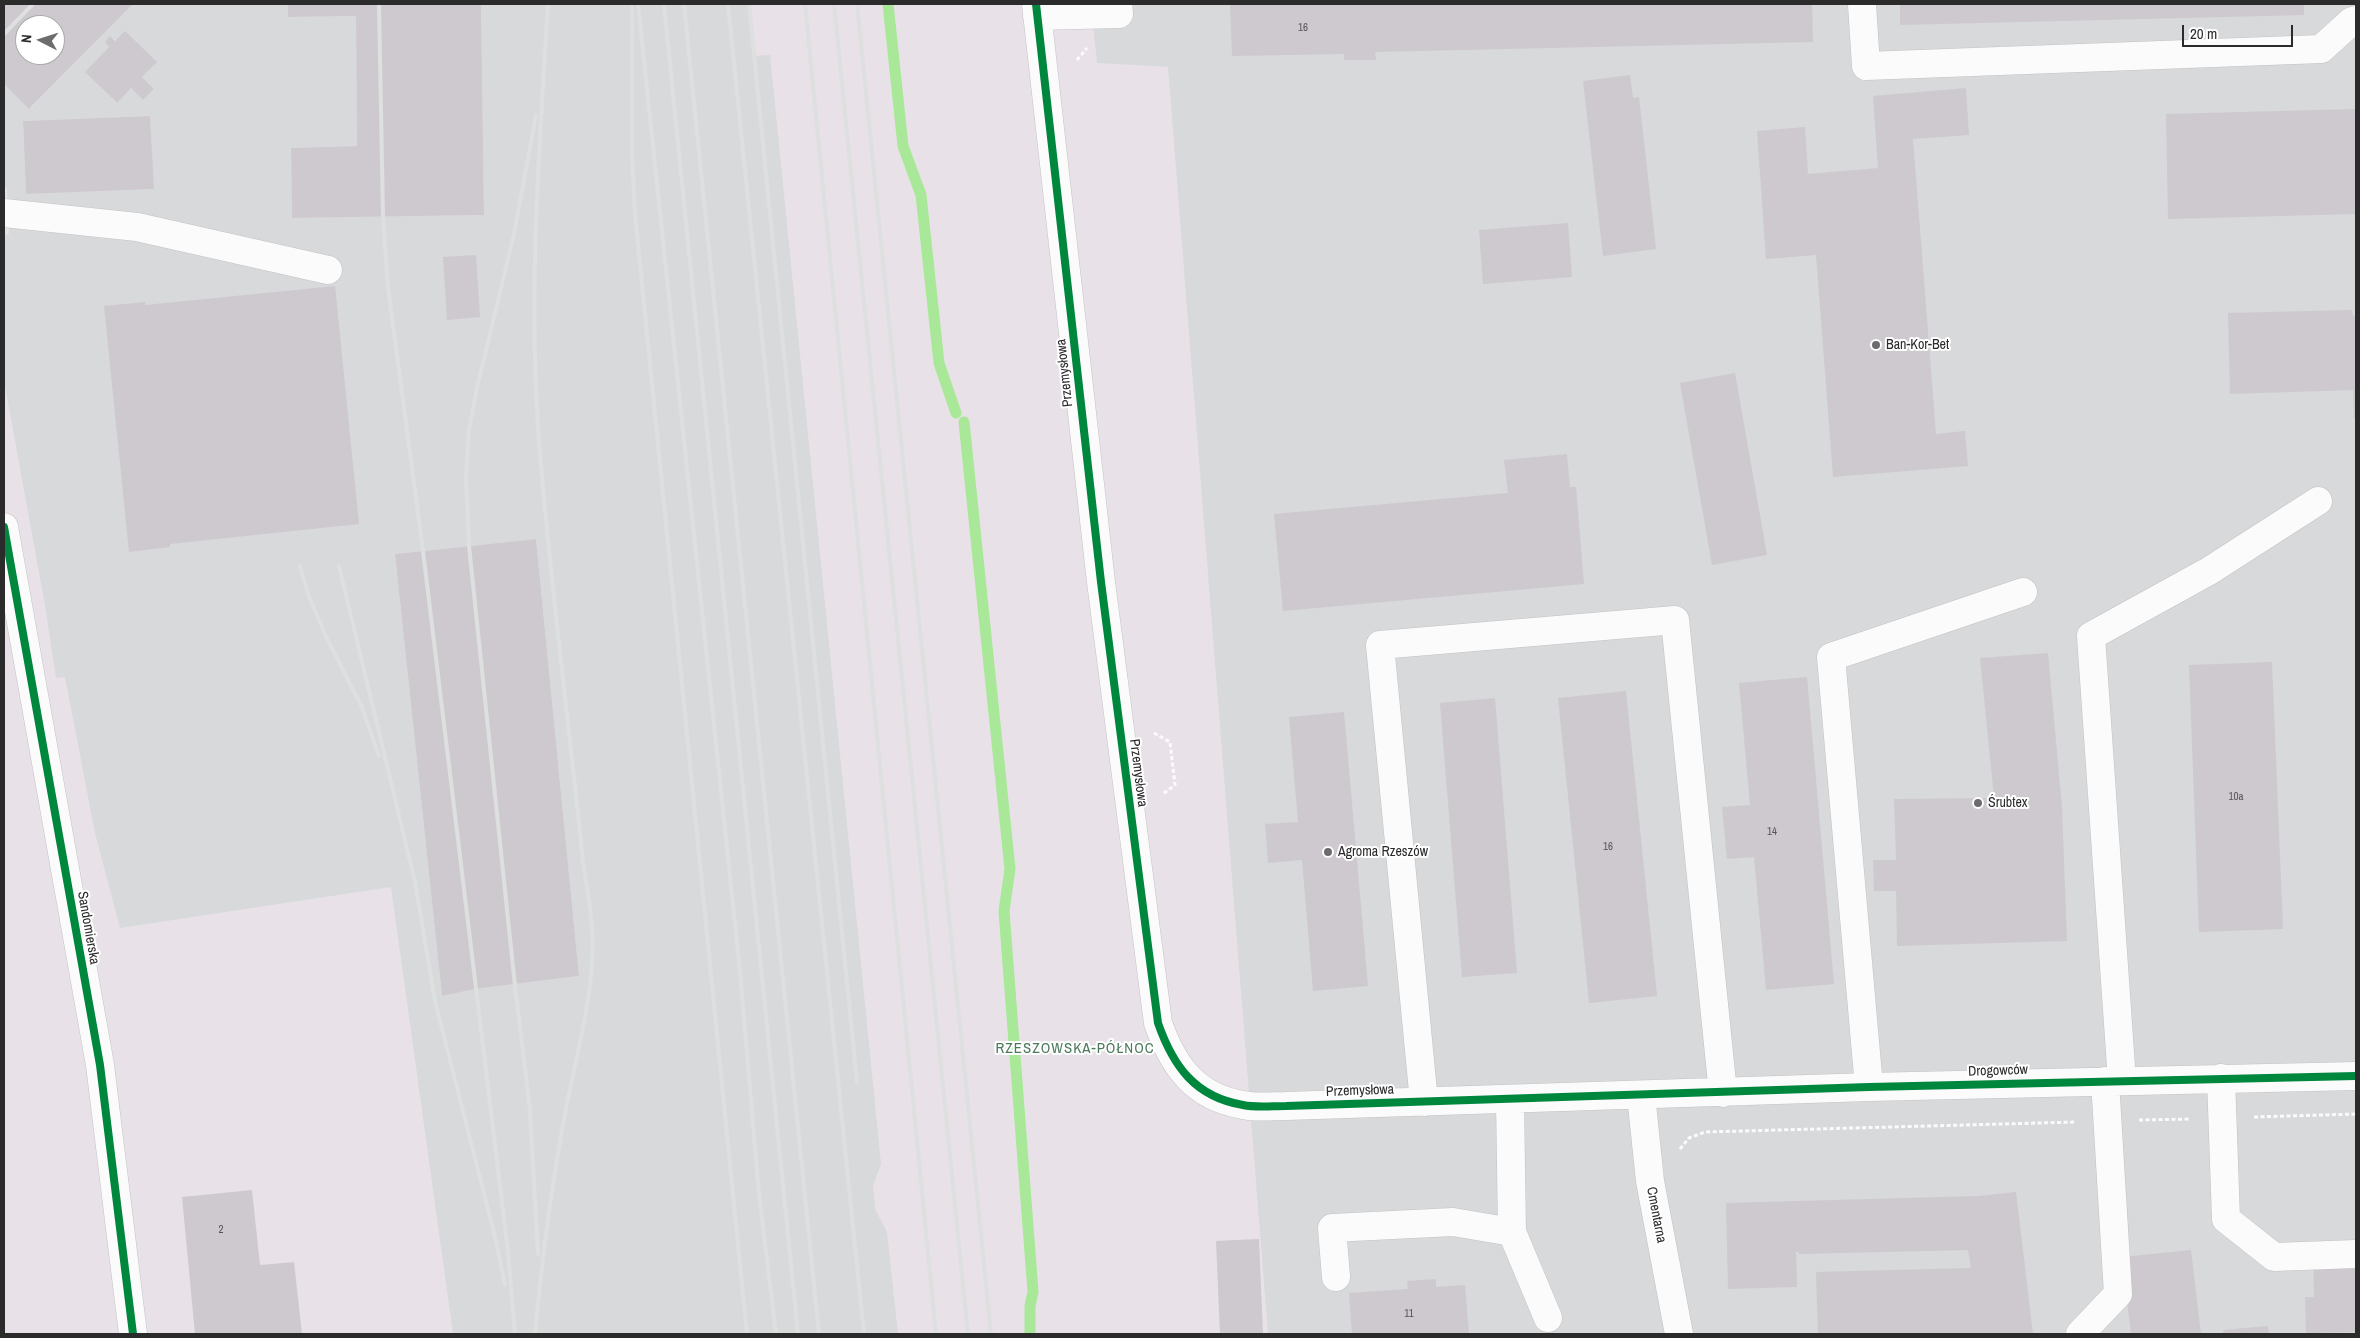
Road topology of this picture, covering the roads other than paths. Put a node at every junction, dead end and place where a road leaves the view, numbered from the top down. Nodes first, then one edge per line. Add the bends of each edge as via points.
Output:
1 (1118, 4) edge
2 (1862, 4) edge
3 (1036, 10) edge
4 (2353, 15) edge
5 (4, 213) edge
6 (328, 270) dead end
7 (2318, 501) dead end
8 (4, 528) edge
9 (2022, 592) dead end
10 (2356, 1076) edge
11 (2221, 1078) junction
12 (2114, 1081) junction
13 (1869, 1088) junction
14 (1723, 1093) junction
15 (1641, 1095) junction
16 (1510, 1099) junction
17 (1424, 1102) junction
18 (1512, 1232) junction
19 (2356, 1254) edge
20 (1336, 1277) dead end
21 (1548, 1318) dead end
22 (133, 1334) edge
23 (1680, 1334) edge
24 (2080, 1334) edge

1 - 3 street via 1120,14
2 - 4 street via 1866,66 2321,48
3 - 17 street, Przemysłowa via 1124,767 1158,1023 1166,1048 1191,1081 1205,1093 1244,1106
5 - 6 street via 137,227
7 - 12 street via 2209,571 2091,636
8 - 22 street, Sandomierska via 100,1065
9 - 13 street via 1831,657
10 - 11 street, Drogowców
11 - 12 street, Drogowców
11 - 19 street via 2226,1220 2274,1257
12 - 13 street, Drogowców
12 - 24 street via 2109,1121 2118,1294
13 - 14 street, Drogowców
14 - 15 street, Drogowców
14 - 17 street via 1675,620 1380,645
15 - 16 street, Przemysłowa
15 - 23 street, Cmentarna via 1650,1181
16 - 17 street, Przemysłowa
16 - 18 street
18 - 20 street via 1453,1222 1332,1228
18 - 21 street

